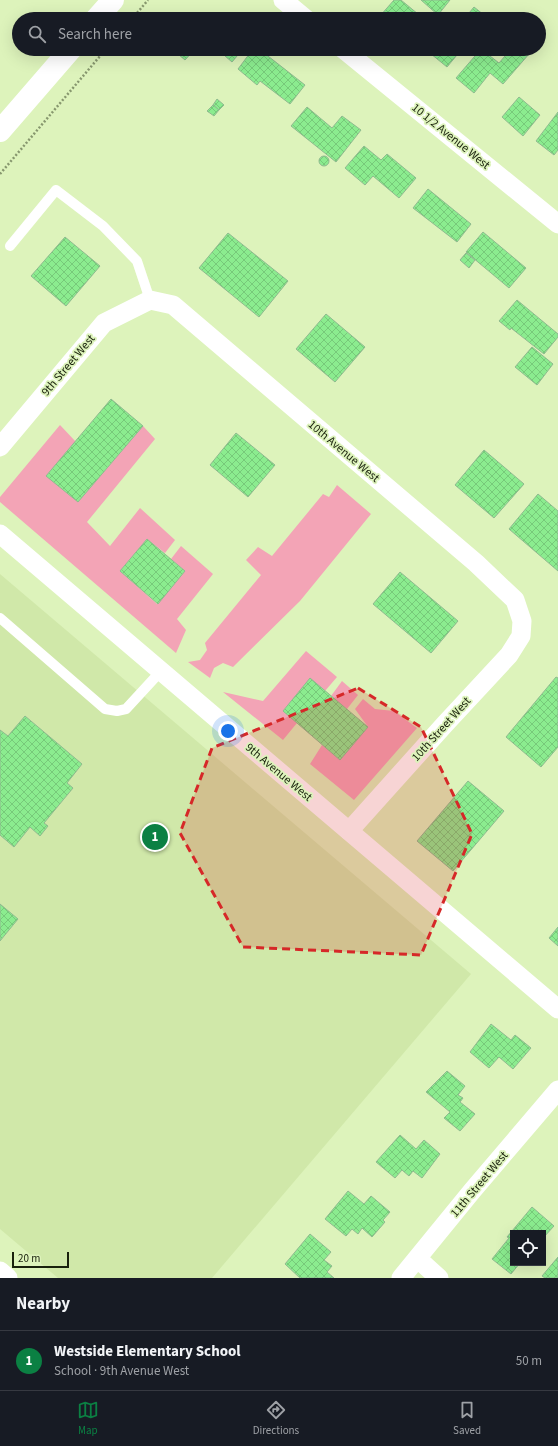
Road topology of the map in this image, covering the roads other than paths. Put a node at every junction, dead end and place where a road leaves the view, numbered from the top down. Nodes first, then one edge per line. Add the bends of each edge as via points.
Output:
1 (113, 0) edge
2 (283, 0) edge
3 (102, 12) edge
4 (298, 12) edge
5 (65, 56) edge
6 (352, 56) edge
7 (0, 131) edge
8 (558, 224) edge
9 (10, 246) dead end
10 (150, 300) junction
11 (0, 447) edge
12 (0, 534) edge
13 (0, 618) edge
14 (522, 621) joint
15 (161, 671) junction
16 (349, 831) junction
17 (558, 1009) edge
18 (558, 1090) edge
19 (418, 1259) junction
20 (0, 1272) edge
21 (8, 1278) edge
22 (401, 1278) edge
23 (439, 1278) edge

1 - 3 street
2 - 4 street
5 - 7 street
6 - 8 street, 10 1/2 Avenue West
9 - 10 lane via 56,190 103,226 137,261
10 - 11 street, 9th Street West via 104,323
10 - 14 street, 10th Avenue West via 173,306 476,563 515,600
12 - 15 street, 9th Avenue West
13 - 15 lane via 105,709 126,709
14 - 16 street, 10th Street West via 521,636 509,655
15 - 16 street, 9th Avenue West
16 - 17 street, 9th Avenue West
18 - 19 street, 11th Street West
19 - 22 street, 11th Street West
19 - 23 street
20 - 21 street

